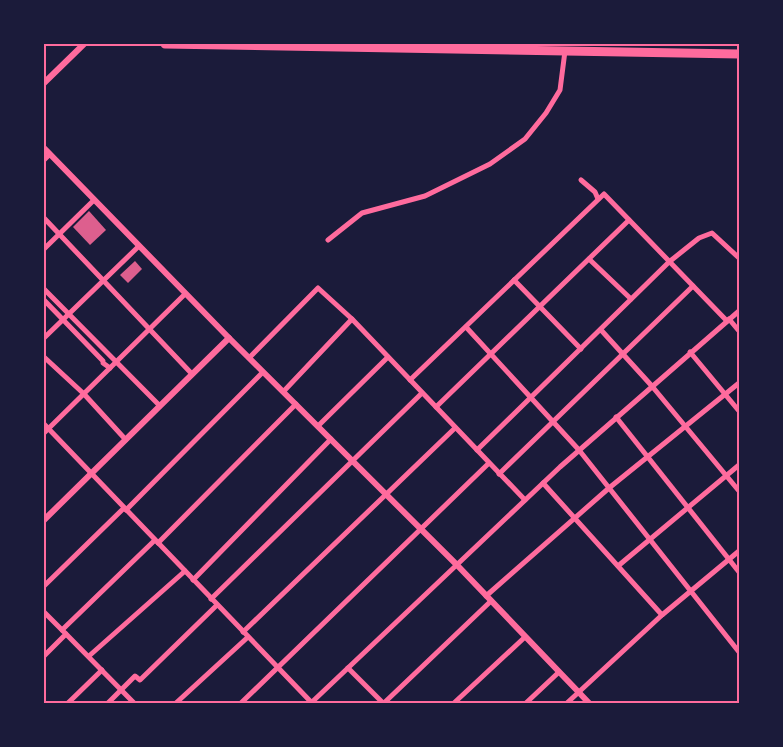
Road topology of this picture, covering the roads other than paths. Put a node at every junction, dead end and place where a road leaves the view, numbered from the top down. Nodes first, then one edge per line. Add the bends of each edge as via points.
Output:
1 (84, 44) edge
2 (165, 44) edge
3 (192, 44) edge
4 (586, 48) edge
5 (565, 51) junction
6 (739, 54) edge
7 (44, 83) edge
8 (44, 148) edge
9 (50, 154) junction
10 (44, 160) edge
11 (581, 180) dead end
12 (598, 199) junction
13 (94, 200) junction
14 (44, 218) edge
15 (629, 220) junction
16 (59, 234) junction
17 (328, 240) dead end
18 (139, 246) junction
19 (44, 249) edge
20 (739, 258) edge
21 (589, 259) junction
22 (669, 262) junction
23 (514, 280) junction
24 (103, 281) junction
25 (693, 286) junction
26 (44, 289) edge
27 (185, 294) junction
28 (631, 299) junction
29 (44, 300) edge
30 (540, 307) junction
31 (739, 311) edge
32 (68, 314) junction
33 (62, 320) junction
34 (352, 320) junction
35 (728, 320) junction
36 (466, 327) junction
37 (149, 329) junction
38 (601, 330) junction
39 (739, 331) edge
40 (44, 338) edge
41 (228, 338) junction
42 (581, 349) junction
43 (690, 352) junction
44 (490, 355) junction
45 (624, 355) junction
46 (44, 357) edge
47 (388, 357) junction
48 (249, 358) junction
49 (115, 363) junction
50 (110, 368) junction
51 (263, 372) junction
52 (192, 374) junction
53 (410, 380) junction
54 (739, 383) edge
55 (652, 385) junction
56 (283, 392) junction
57 (422, 393) junction
58 (84, 394) junction
59 (726, 394) junction
60 (531, 398) junction
61 (296, 404) junction
62 (160, 406) junction
63 (436, 407) junction
64 (739, 411) edge
65 (616, 417) junction
66 (553, 423) junction
67 (318, 426) junction
68 (687, 426) junction
69 (455, 428) junction
70 (45, 429) edge
71 (331, 439) junction
72 (126, 440) junction
73 (476, 450) junction
74 (579, 450) junction
75 (649, 456) junction
76 (353, 461) junction
77 (489, 463) junction
78 (739, 465) edge
79 (92, 474) junction
80 (499, 474) junction
81 (727, 475) junction
82 (543, 484) junction
83 (609, 488) junction
84 (739, 491) edge
85 (386, 494) junction
86 (525, 500) junction
87 (688, 507) junction
88 (125, 509) junction
89 (574, 518) junction
90 (44, 520) edge
91 (421, 529) junction
92 (650, 538) junction
93 (156, 541) junction
94 (739, 551) edge
95 (729, 559) junction
96 (457, 565) junction
97 (618, 566) junction
98 (185, 571) junction
99 (739, 572) edge
100 (193, 580) junction
101 (44, 586) edge
102 (691, 590) junction
103 (486, 596) junction
104 (211, 599) junction
105 (491, 601) junction
106 (217, 605) junction
107 (44, 612) edge
108 (662, 614) junction
109 (64, 632) junction
110 (243, 632) junction
111 (248, 637) junction
112 (525, 637) junction
113 (739, 652) edge
114 (44, 656) edge
115 (89, 656) junction
116 (278, 668) junction
117 (348, 668) junction
118 (102, 670) junction
119 (559, 672) junction
120 (121, 690) junction
121 (578, 692) junction
122 (68, 703) edge
123 (108, 703) edge
124 (134, 703) edge
125 (176, 703) edge
126 (241, 703) edge
127 (312, 703) edge
128 (384, 703) edge
129 (454, 703) edge
130 (526, 703) edge
131 (567, 703) edge
132 (589, 703) edge

1 - 7 street
2 - 3 highway
3 - 5 highway
4 - 5 highway
4 - 6 highway
5 - 17 street via 560,90 526,139 490,164 425,196 362,213
8 - 9 street
9 - 10 street
9 - 13 street
11 - 12 street
12 - 15 street via 604,194
12 - 23 street
13 - 16 street
13 - 18 street
14 - 16 street
15 - 21 street
15 - 22 street
16 - 19 street
16 - 24 street
18 - 24 street
18 - 27 street
20 - 22 street via 712,233 699,238
21 - 28 street
21 - 30 street
22 - 25 street
22 - 28 street
23 - 30 street
23 - 36 street
24 - 32 street
24 - 37 street
25 - 35 street
25 - 45 street
26 - 32 street
27 - 37 street
27 - 41 street
28 - 38 street
29 - 33 street
30 - 42 street
30 - 44 street
31 - 35 street
32 - 33 street
32 - 49 street
33 - 40 street
33 - 50 street
34 - 47 street
34 - 48 street via 318,288
34 - 56 street
35 - 39 street
35 - 43 street
36 - 44 street
36 - 53 street
37 - 49 street
37 - 52 street
38 - 42 street
38 - 45 street
41 - 48 street
41 - 52 street
42 - 60 street
43 - 55 street
43 - 59 street
44 - 60 street
44 - 63 street
45 - 55 street
45 - 66 street
46 - 58 street
47 - 53 street
47 - 67 street
48 - 51 street
49 - 50 street
49 - 62 street
50 - 58 street
51 - 56 street
51 - 88 street
52 - 62 street
53 - 57 street
54 - 59 street
55 - 65 street
55 - 68 street
56 - 61 street
57 - 63 street
57 - 76 street
58 - 70 street
58 - 72 street
59 - 64 street
59 - 68 street
60 - 66 street
60 - 73 street
61 - 67 street
61 - 93 street
62 - 72 street
63 - 69 street
65 - 74 street
65 - 75 street
66 - 74 street
66 - 80 street
67 - 71 street
68 - 75 street
68 - 81 street
69 - 73 street
69 - 85 street
70 - 79 street
71 - 76 street
71 - 100 street
72 - 79 street
73 - 77 street
74 - 82 street
74 - 83 street
75 - 83 street
75 - 87 street
76 - 85 street
76 - 104 street
77 - 80 street
77 - 91 street
78 - 81 street
79 - 88 street
79 - 90 street
80 - 86 street
81 - 84 street
81 - 87 street
82 - 86 street
82 - 89 street
83 - 89 street
83 - 92 street
85 - 91 street
85 - 110 street
86 - 96 street
87 - 92 street
87 - 95 street
88 - 93 street
88 - 101 street
89 - 97 street
89 - 103 street
91 - 96 street
91 - 116 street
92 - 97 street
92 - 102 street
93 - 98 street
93 - 109 street
94 - 95 street
95 - 99 street
95 - 102 street
96 - 103 street
96 - 117 street
97 - 108 street
98 - 100 street
98 - 115 street
100 - 104 street
102 - 108 street
102 - 113 street
103 - 105 street
104 - 106 street
105 - 112 street
105 - 128 street
106 - 110 street
106 - 120 street via 140,680 135,676
107 - 109 street
108 - 121 street
109 - 114 street
109 - 115 street
110 - 111 street
111 - 116 street
111 - 125 street
112 - 119 street
112 - 129 street
115 - 118 street
116 - 126 street
116 - 127 street
117 - 127 street
117 - 128 street
118 - 120 street
118 - 122 street
119 - 121 street
119 - 130 street
120 - 123 street
120 - 124 street
121 - 131 street
121 - 132 street

